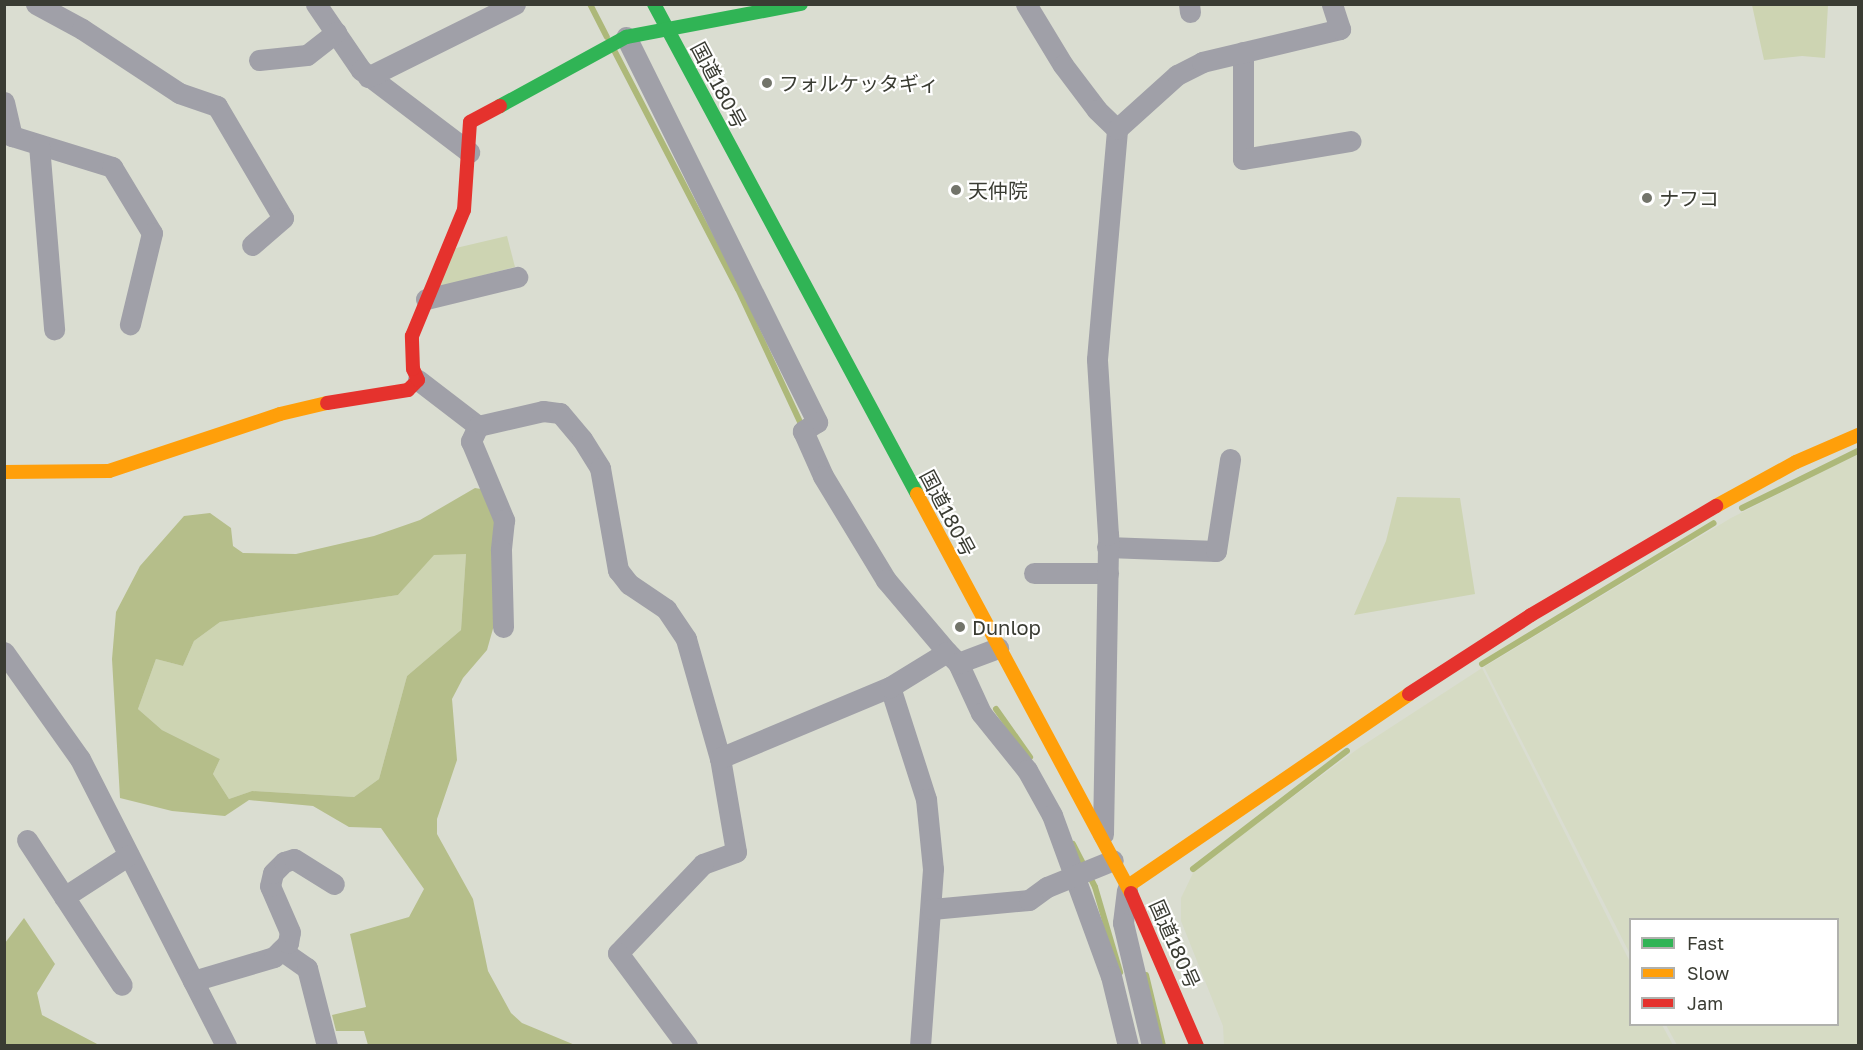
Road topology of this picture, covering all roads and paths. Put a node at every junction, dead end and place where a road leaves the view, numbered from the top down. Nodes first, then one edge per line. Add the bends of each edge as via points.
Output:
1 (36, 4) edge
2 (316, 4) edge
3 (515, 4) edge
4 (654, 4) edge
5 (801, 4) edge
6 (1026, 4) edge
7 (1332, 4) edge
8 (666, 28) junction
9 (336, 32) junction
10 (626, 38) junction
11 (1242, 52) junction
12 (259, 60) dead end
13 (369, 77) junction
14 (4, 102) edge
15 (1117, 129) junction
16 (1350, 141) dead end
17 (39, 145) junction
18 (469, 152) junction
19 (252, 245) dead end
20 (517, 277) dead end
21 (426, 299) junction
22 (130, 324) dead end
23 (54, 329) dead end
24 (418, 380) junction
25 (478, 426) junction
26 (1858, 435) edge
27 (1230, 459) dead end
28 (4, 472) edge
29 (1107, 547) junction
30 (1034, 573) dead end
31 (1108, 573) junction
32 (503, 627) dead end
33 (998, 648) junction
34 (4, 652) edge
35 (953, 657) junction
36 (890, 687) junction
37 (720, 758) junction
38 (1102, 839) junction
39 (27, 840) dead end
40 (129, 855) junction
41 (1113, 860) junction
42 (1084, 873) junction
43 (334, 884) dead end
44 (1128, 886) junction
45 (64, 897) junction
46 (932, 909) junction
47 (281, 950) junction
48 (193, 981) junction
49 (122, 985) dead end
50 (226, 1046) edge
51 (327, 1046) edge
52 (687, 1046) edge
53 (920, 1046) edge
54 (1128, 1046) edge
55 (1152, 1046) edge
56 (1197, 1046) edge

1 - 19 street via 82,29 179,93 217,106 284,218
2 - 9 street
3 - 13 street
4 - 8 main road, 国道180号
5 - 8 main road
6 - 15 street via 1063,65 1097,110
7 - 11 street via 1340,29
8 - 10 main road
8 - 33 main road, 国道180号
9 - 12 street via 307,55
9 - 13 street
10 - 18 main road via 470,122
10 - 35 street via 818,423 803,431 823,476 886,580
11 - 15 street via 1202,62 1178,75
11 - 16 street via 1243,159
13 - 18 street
14 - 17 street via 12,136
15 - 29 street via 1097,359
17 - 22 street via 112,166 152,233
17 - 23 street
18 - 21 main road via 464,210
20 - 21 street
21 - 24 main road via 412,336 413,369
24 - 25 street
24 - 28 main road via 408,390 360,395 280,414 109,471
25 - 32 street via 471,441 504,520
25 - 37 street via 553,411 582,439 600,468 618,570 629,584 666,609 681,626
26 - 44 main road via 1796,462 1688,521 1531,615 1366,721
27 - 29 street via 1216,551
29 - 31 street
30 - 31 street
31 - 38 street
33 - 35 street
33 - 38 main road, 国道180号
34 - 40 street via 80,759
35 - 36 street
35 - 42 street via 981,713 1027,770
36 - 37 street
36 - 46 street via 926,799 933,869
37 - 52 street via 736,852 703,864 618,953
38 - 41 main road, 国道180号
39 - 45 street
40 - 45 street
40 - 48 street
41 - 42 street
41 - 44 main road, 国道180号
42 - 46 street via 1029,900
42 - 54 street
43 - 47 street via 294,859 273,873 270,886 290,932
44 - 55 street via 1123,923
44 - 56 main road, 国道180号
45 - 49 street
46 - 53 street
47 - 48 street via 274,957
47 - 51 street via 307,968
48 - 50 street

